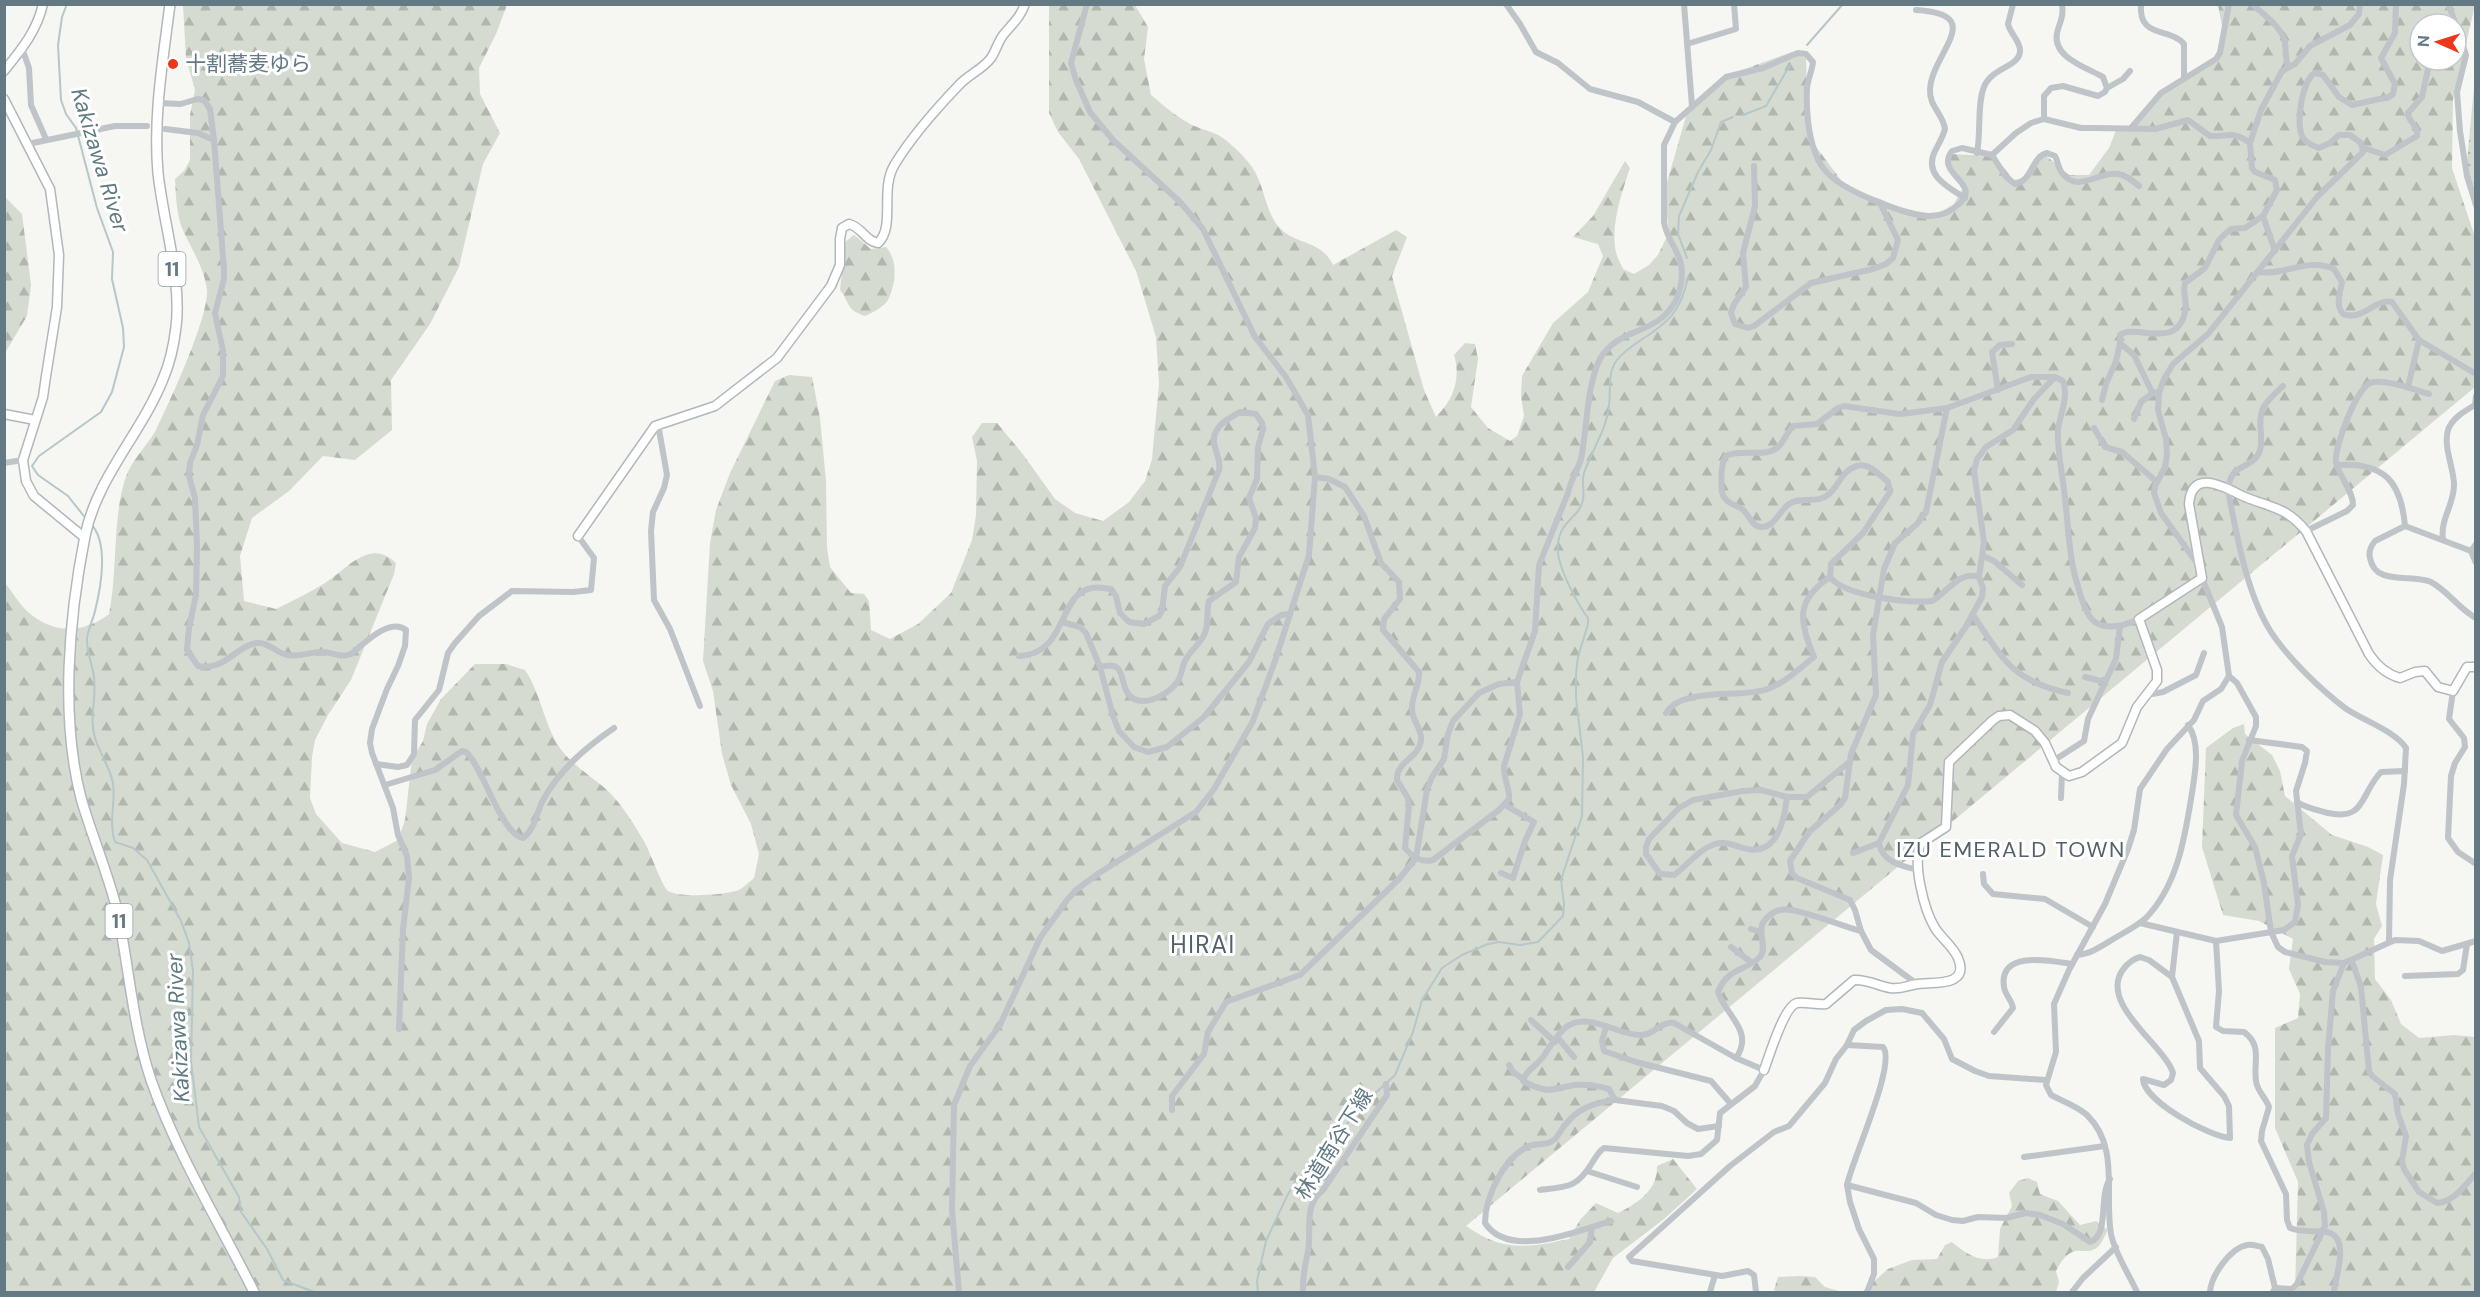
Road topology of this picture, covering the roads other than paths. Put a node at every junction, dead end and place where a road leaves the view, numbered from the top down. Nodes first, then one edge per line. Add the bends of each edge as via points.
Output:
1 (43, 4) edge
2 (170, 4) edge
3 (1025, 4) edge
4 (1087, 4) edge
5 (1506, 4) edge
6 (1734, 4) edge
7 (2013, 4) edge
8 (2062, 4) edge
9 (2141, 4) edge
10 (2229, 4) edge
11 (2253, 4) edge
12 (2361, 4) edge
13 (2396, 4) edge
14 (1683, 5) edge
15 (1916, 10) dead end
16 (1687, 44) junction
17 (22, 48) junction
18 (2288, 66) junction
19 (4, 71) edge
20 (2130, 71) dead end
21 (2427, 72) edge
22 (2462, 72) edge
23 (2184, 78) junction
24 (2107, 88) junction
25 (4, 99) edge
26 (157, 103) junction
27 (1692, 106) junction
28 (2043, 119) junction
29 (1675, 122) junction
30 (147, 126) dead end
31 (2131, 128) junction
32 (165, 129) dead end
33 (46, 139) junction
34 (214, 140) junction
35 (2250, 143) junction
36 (28, 144) junction
37 (2364, 148) junction
38 (1977, 153) junction
39 (1992, 155) junction
40 (1754, 166) dead end
41 (2139, 186) dead end
42 (1965, 198) junction
43 (1880, 203) junction
44 (2475, 205) edge
45 (2263, 216) junction
46 (2275, 251) junction
47 (2258, 272) junction
48 (2419, 340) junction
49 (2120, 343) junction
50 (2012, 344) dead end
51 (2475, 374) edge
52 (2055, 377) junction
53 (2283, 386) dead end
54 (2408, 387) junction
55 (1998, 390) junction
56 (2156, 393) junction
57 (2429, 394) dead end
58 (2475, 396) edge
59 (2102, 400) dead end
60 (2475, 405) edge
61 (1947, 408) junction
62 (4, 414) edge
63 (2134, 419) dead end
64 (35, 420) junction
65 (658, 424) junction
66 (2094, 428) dead end
67 (23, 460) junction
68 (4, 463) edge
69 (2337, 465) junction
70 (1314, 477) junction
71 (2157, 482) junction
72 (2228, 488) junction
73 (2405, 526) junction
74 (2306, 531) junction
75 (86, 534) junction
76 (578, 536) joint
77 (2443, 539) junction
78 (2475, 544) edge
79 (2471, 551) junction
80 (1983, 556) junction
81 (2475, 563) edge
82 (2200, 567) junction
83 (1978, 577) junction
84 (1830, 578) junction
85 (2202, 578) junction
86 (2022, 585) dead end
87 (1879, 598) junction
88 (1290, 614) junction
89 (1973, 615) junction
90 (2475, 618) edge
91 (2139, 620) junction
92 (1062, 622) junction
93 (2120, 626) junction
94 (2205, 653) dead end
95 (1019, 656) dead end
96 (1100, 667) junction
97 (2475, 667) edge
98 (2229, 676) junction
99 (2085, 677) dead end
100 (1516, 682) junction
101 (2105, 682) junction
102 (2453, 691) junction
103 (2068, 693) dead end
104 (2148, 695) junction
105 (700, 706) dead end
106 (1666, 713) dead end
107 (2188, 725) junction
108 (614, 728) dead end
109 (2249, 740) junction
110 (2053, 761) junction
111 (1849, 763) junction
112 (376, 764) junction
113 (2405, 771) junction
114 (2062, 773) junction
115 (385, 785) junction
116 (1787, 798) junction
117 (2061, 798) dead end
118 (2297, 802) junction
119 (1505, 805) junction
120 (1880, 843) junction
121 (1853, 853) dead end
122 (1416, 858) junction
123 (2475, 864) edge
124 (1918, 870) junction
125 (1501, 873) dead end
126 (1983, 874) dead end
127 (2140, 922) junction
128 (2093, 927) junction
129 (1751, 929) dead end
130 (1861, 931) junction
131 (1761, 932) junction
132 (2177, 932) junction
133 (2271, 932) junction
134 (2216, 940) junction
135 (2475, 941) edge
136 (2390, 942) junction
137 (2467, 944) junction
138 (1731, 947) dead end
139 (2077, 955) junction
140 (2352, 961) junction
141 (1751, 962) junction
142 (2072, 963) junction
143 (2344, 963) junction
144 (2405, 976) dead end
145 (2172, 977) junction
146 (1917, 984) junction
147 (1531, 1020) dead end
148 (1606, 1027) junction
149 (399, 1029) dead end
150 (1994, 1032) dead end
151 (1556, 1040) junction
152 (1847, 1045) junction
153 (1574, 1057) dead end
154 (1736, 1058) junction
155 (1509, 1065) dead end
156 (1764, 1070) junction
157 (1523, 1079) junction
158 (2046, 1080) junction
159 (1386, 1084) dead end
160 (1615, 1100) junction
161 (1731, 1104) junction
162 (1172, 1110) dead end
163 (1719, 1126) junction
164 (2105, 1146) junction
165 (2024, 1157) dead end
166 (1587, 1171) junction
167 (2475, 1173) edge
168 (2110, 1178) junction
169 (1847, 1185) junction
170 (1636, 1186) dead end
171 (1540, 1190) dead end
172 (1611, 1221) dead end
173 (1592, 1227) junction
174 (2322, 1233) junction
175 (2115, 1247) junction
176 (1568, 1266) dead end
177 (1715, 1275) junction
178 (2274, 1290) edge
179 (255, 1293) edge
180 (959, 1293) edge
181 (1303, 1293) edge
182 (1710, 1293) edge
183 (1756, 1293) edge
184 (1867, 1293) edge
185 (2072, 1293) edge
186 (2137, 1293) edge
187 (2210, 1293) edge
188 (2334, 1293) edge

1 - 17 street via 39,20
2 - 26 main road, 11
3 - 65 street via 1020,18 1004,33 990,58 959,85 895,164 886,185 882,239 873,242 849,224 842,228 840,266 831,286 777,358 715,406
4 - 70 street via 1071,63 1090,112 1134,161 1180,202 1206,234 1255,337 1280,368 1308,415
5 - 29 street via 1536,52 1561,65 1590,89 1634,100
6 - 16 street via 1736,29
7 - 38 street via 2008,24 2019,45 2019,56 1994,73 1984,87
8 - 24 street via 2059,45 2072,61 2103,77
9 - 23 street via 2142,18 2149,28 2176,37 2184,44
10 - 23 street via 2220,53 2210,64
11 - 18 street via 2280,32
12 - 18 street via 2350,25 2310,46 2295,64
13 - 37 street via 2395,33 2381,58 2395,84 2393,94 2352,105 2339,97 2323,75 2315,73 2307,80 2303,95 2300,127 2307,143 2325,147 2343,134 2357,139
14 - 16 street
15 - 42 street via 1941,14 1954,27 1954,35 1931,78 1930,101 1945,129 1932,166 1935,176
16 - 27 street
17 - 19 street
17 - 33 street via 29,68 31,105
18 - 35 street via 2260,110
20 - 24 street
21 - 37 street via 2422,98 2408,112 2417,136 2385,155
22 - 44 street via 2457,101 2465,166
23 - 31 street via 2153,102
24 - 28 street via 2098,96 2062,86 2050,88 2044,96
25 - 36 street
26 - 34 street via 204,100 210,109
26 - 75 main road, 11 via 158,171 177,295 176,325 163,379 105,481
27 - 29 street
27 - 43 street via 1726,77 1763,68 1798,53 1806,54 1813,62 1807,91 1814,152 1821,166 1843,184
28 - 31 street via 2081,128
28 - 39 street via 2016,133
29 - 100 street via 1664,145 1664,202 1666,233 1682,266 1679,292 1661,320 1610,347 1598,362 1581,459 1539,565 1535,631
30 - 33 street via 115,126
31 - 35 street via 2155,129 2188,120 2210,136 2231,134
32 - 34 street via 198,133
33 - 36 street
34 - 112 street via 224,279 215,314 224,365 223,376 203,415 190,463 195,498 196,595 187,651 198,666 205,668 258,643 288,656 323,652 345,657 387,627 402,627 406,630 405,646 372,729 370,743
35 - 45 street via 2253,170 2270,177 2277,185 2276,195
36 - 64 street via 50,189 59,255 57,308 43,397
37 - 46 street
38 - 39 street
38 - 42 street via 1958,148 1948,161 1950,172 1967,188
39 - 41 street via 2006,177 2016,184 2026,179 2040,155 2047,153 2055,156 2063,174 2073,182 2117,174
40 - 43 street via 1755,206 1743,253 1746,287 1731,313 1741,327 1754,326 1811,283 1873,269 1889,261 1898,240
42 - 43 street via 1946,212 1932,216
45 - 46 street
45 - 49 street via 2245,228 2231,229 2225,234 2205,268 2185,283 2185,314 2175,328 2159,334 2123,332
46 - 47 street
47 - 48 street via 2310,264 2329,267 2342,282 2338,306 2343,314 2358,316 2388,301 2396,305
47 - 56 street via 2208,334 2169,369
48 - 51 street
48 - 54 street
49 - 56 street via 2134,356
49 - 59 street
50 - 55 street via 2000,345 1992,352
52 - 55 street via 2031,377
52 - 80 street via 2013,430 1986,447 1977,459 1974,471
52 - 93 street via 2065,386 2058,432 2075,576 2094,622
53 - 72 street via 2264,403 2259,414 2261,450 2232,476
54 - 57 street
54 - 69 street via 2373,382 2363,389 2337,449
55 - 61 street
56 - 63 street via 2141,402
56 - 71 street via 2167,454
58 - 60 street
60 - 77 street via 2460,414 2448,430 2454,487 2444,519
61 - 84 street via 1899,414 1844,406 1816,424 1793,426 1773,451 1726,456 1722,465 1723,495 1759,526 1770,525 1789,504 1828,495 1857,465 1868,466 1888,482 1887,498 1863,533 1831,564
61 - 87 street via 1929,504 1923,518 1891,549
62 - 64 street
64 - 67 street
65 - 76 street
65 - 105 street via 667,475 653,512 651,531 654,600 670,629
66 - 71 street via 2105,447 2122,452
67 - 68 street
67 - 75 street via 26,481 34,496
69 - 73 street via 2371,466 2384,474 2403,505
69 - 74 street via 2353,505
70 - 88 street via 1309,555
70 - 122 street via 1345,487 1364,516 1381,563 1401,587 1400,599 1383,625 1386,637 1419,672 1412,708 1421,744 1397,773 1409,805 1406,848
71 - 82 street via 2156,502
72 - 74 street via 2288,512
72 - 82 street via 2204,484 2195,488 2190,497
72 - 113 street via 2240,547 2271,632 2344,707 2402,742
73 - 77 street
73 - 90 street via 2373,544 2369,554 2374,566 2390,577 2430,581
74 - 102 street via 2377,666 2400,678 2425,671 2438,687
75 - 179 main road, 11 via 70,659 74,766 81,799 117,912 150,1077 167,1122
76 - 112 street via 594,558 591,590 512,591 488,608 448,653 439,690 415,720 412,759 398,767
77 - 79 street
78 - 79 street
79 - 81 street
80 - 83 street
80 - 86 street via 1991,558
82 - 85 street
83 - 87 street via 1963,577 1932,602
83 - 89 street via 1983,592
84 - 87 street
84 - 106 street via 1815,590 1804,610 1802,627 1814,657 1799,671 1769,688 1692,698 1672,705
85 - 91 street
85 - 98 street via 2222,627
87 - 111 street via 1873,635 1876,695
88 - 96 street via 1268,624 1249,662 1204,717 1173,743 1156,751 1140,751 1119,731
88 - 180 street via 1253,721 1206,801 1196,812 1099,873 1067,900 1036,945 994,1037 963,1080 954,1104 952,1210
89 - 103 street via 2017,674 2048,689
89 - 120 street via 1942,662 1930,705 1913,734 1908,785
91 - 93 street
91 - 104 street via 2158,676
92 - 95 street via 1043,651
92 - 96 street via 1083,629
92 - 96 street via 1079,593 1097,588 1114,593 1120,613 1129,622 1144,624 1159,616 1165,586 1179,567 1219,470 1213,443 1215,432 1240,412 1259,418 1263,429 1258,472 1249,498 1256,518 1254,533 1239,557 1236,582 1209,601 1205,634 1186,659 1176,684 1141,702 1126,693 1116,666
93 - 101 street via 2115,659
94 - 104 street via 2196,675
97 - 102 street via 2462,671
98 - 107 street via 2219,691 2204,701
98 - 109 street via 2256,715
99 - 101 street
100 - 119 street via 1520,714 1503,772 1510,794
100 - 122 street via 1479,693 1453,721 1444,759 1428,784
101 - 110 street via 2088,719 2084,741
102 - 123 street via 2450,719 2464,738 2465,747 2451,776 2448,837 2458,852
104 - 114 street via 2137,707 2118,747 2078,775
107 - 127 street via 2194,738 2194,776 2179,856 2167,886
107 - 128 street via 2140,789 2131,841
108 - 115 street via 571,762 553,784 523,838 506,822 466,752 427,774
109 - 118 street via 2305,749 2306,763 2296,791
109 - 133 street via 2238,780 2236,815 2259,858
110 - 114 street
110 - 124 street via 2045,743 2028,725 2010,716 1992,720 1949,762 1946,827 1921,843
111 - 116 street via 1808,797
111 - 130 street via 1845,798 1809,832 1790,861 1797,878 1850,900
112 - 115 street
113 - 118 street via 2380,772 2351,814 2325,812
113 - 136 street via 2390,880
114 - 117 street
115 - 149 street via 407,856 409,878
116 - 116 street via 1779,834 1773,843 1761,849 1713,844 1674,875 1667,876 1660,874 1646,854 1649,839 1679,808 1693,801 1754,790
118 - 133 street via 2301,834 2292,856 2298,918 2292,927
119 - 122 street via 1438,858
119 - 125 street via 1534,822 1513,878
120 - 121 street
120 - 124 street via 1888,859
122 - 162 street via 1305,972 1226,1002 1208,1032 1204,1054 1172,1096
124 - 146 street via 1933,924 1957,956 1960,968 1950,981
126 - 128 street via 1984,884 1993,894 2045,899
127 - 132 street
127 - 139 street via 2088,953
128 - 139 street
129 - 131 street
130 - 131 street via 1784,909 1766,919
130 - 146 street via 1871,950
131 - 141 street via 1762,952
132 - 134 street
132 - 145 street
133 - 134 street
133 - 143 street via 2285,952
134 - 174 street via 2216,1027 2244,1032 2255,1043 2255,1080 2269,1107 2261,1141 2286,1194 2288,1225 2302,1232
135 - 137 street
136 - 137 street via 2412,940 2442,951
136 - 140 street
137 - 144 street via 2463,970 2458,974
138 - 141 street
139 - 142 street
140 - 143 street
140 - 167 street via 2361,987 2367,1062 2372,1076 2395,1094 2406,1136 2402,1161 2407,1176 2419,1192 2437,1203 2456,1195
141 - 154 street via 1726,979 1718,992 1742,1035 1741,1052
142 - 150 street via 2027,959 2008,969 2004,988 2013,1008
142 - 158 street via 2054,1004 2056,1046
143 - 174 street via 2333,991 2327,1113 2307,1145 2308,1162 2324,1212
145 - 145 street via 2140,957 2129,963 2119,977 2124,1005 2173,1072 2164,1085 2143,1082 2160,1101 2193,1125 2230,1138 2229,1106 2200,1068 2199,1041
146 - 156 street via 1891,988 1854,980 1826,1004 1792,1005
147 - 151 street
148 - 151 street via 1592,1022 1574,1024
148 - 154 street via 1642,1036 1674,1023
148 - 161 street via 1602,1047 1608,1053 1711,1080
151 - 153 street
151 - 157 street
152 - 158 street via 1854,1030 1880,1013 1894,1009 1917,1011 1943,1037 1956,1062 1989,1076
152 - 169 street via 1883,1047 1887,1056 1881,1087
152 - 177 street via 1825,1083 1789,1126 1768,1136 1730,1166 1629,1257 1646,1264
154 - 156 street
155 - 157 street
156 - 161 street via 1755,1086
157 - 160 street via 1551,1091 1576,1085 1609,1089
158 - 164 street via 2051,1095 2087,1116
159 - 181 street, 林道南谷下線 via 1387,1095 1311,1207
160 - 163 street via 1662,1106 1698,1128
160 - 173 street via 1582,1109 1572,1116 1557,1138 1528,1147 1511,1158 1501,1171 1485,1217 1485,1224 1495,1235 1524,1242
161 - 163 street via 1720,1113
163 - 166 street via 1717,1140 1701,1154 1604,1148
164 - 165 street
164 - 168 street
166 - 170 street
166 - 171 street via 1574,1185
168 - 169 street via 2104,1191 2102,1231 2090,1242 2063,1224 2040,1215 1952,1220 1917,1203
168 - 175 street via 2111,1234
169 - 184 street via 1859,1229 1874,1259 1874,1274
172 - 173 street
173 - 176 street via 1590,1242
174 - 178 street via 2297,1284 2292,1289
174 - 188 street via 2335,1238 2340,1248
175 - 185 street
175 - 186 street
177 - 182 street
177 - 183 street via 1751,1272
178 - 187 street via 2262,1247 2247,1245 2225,1262

